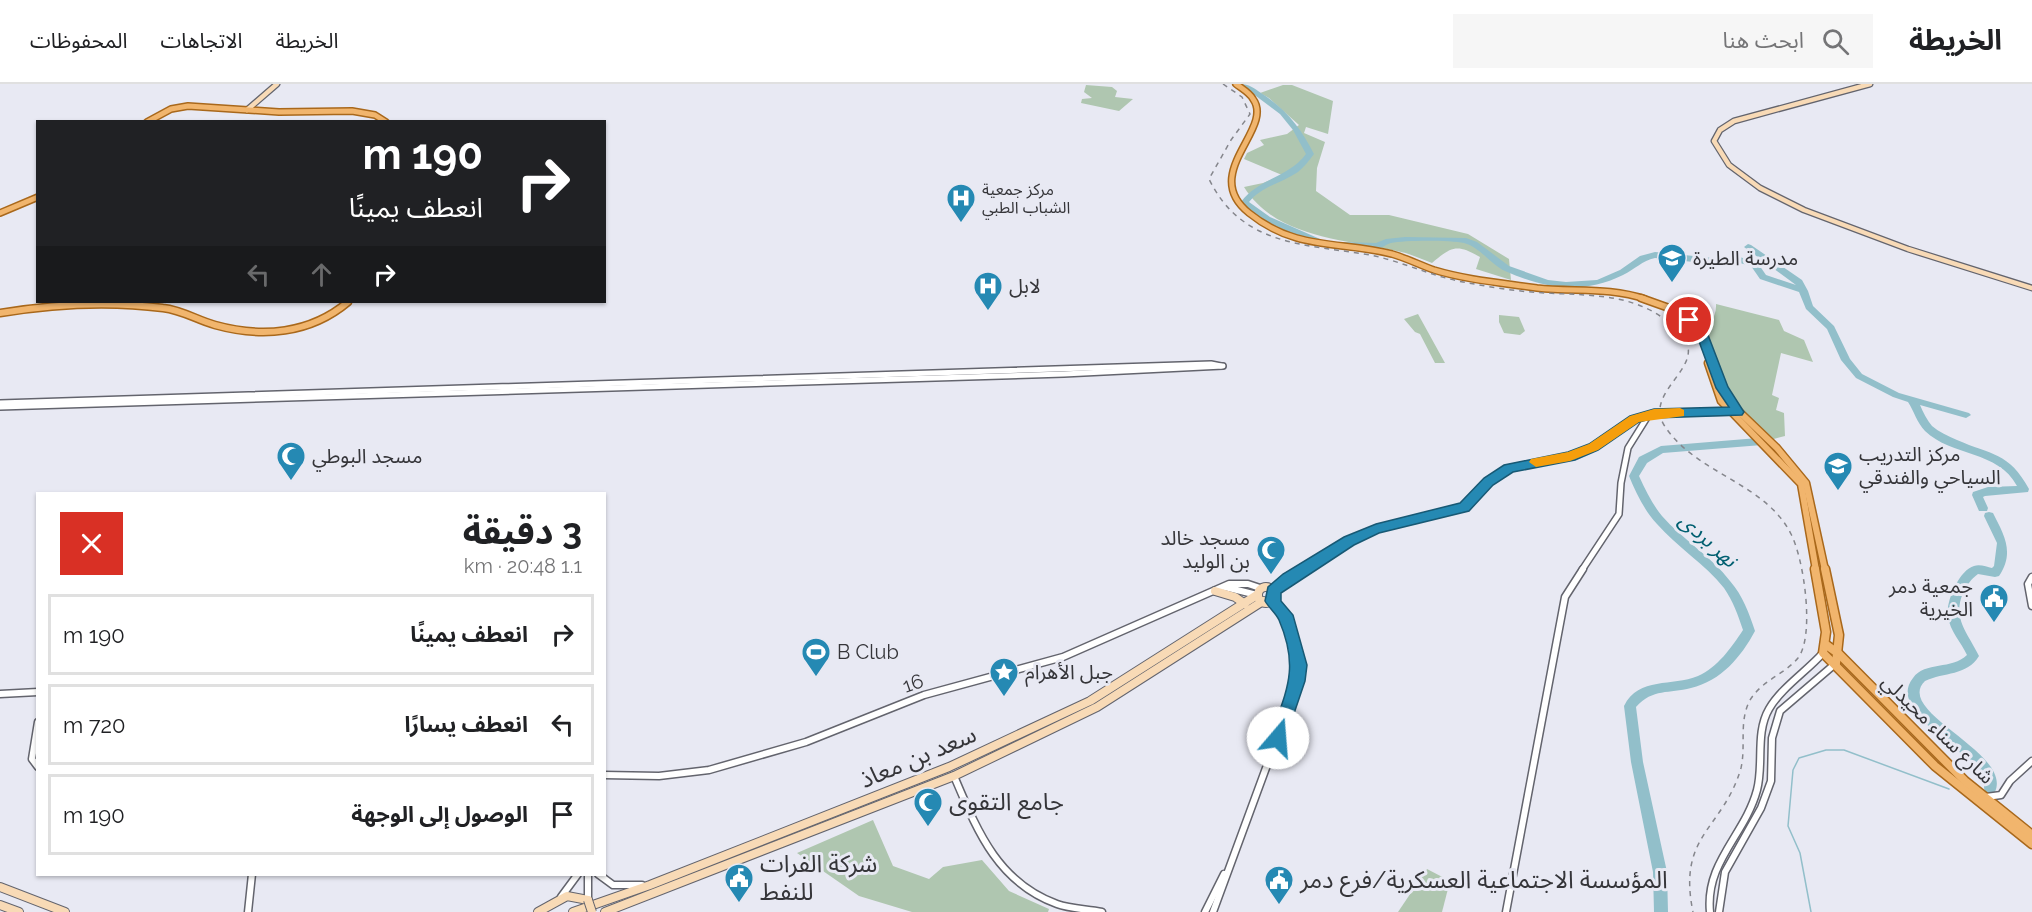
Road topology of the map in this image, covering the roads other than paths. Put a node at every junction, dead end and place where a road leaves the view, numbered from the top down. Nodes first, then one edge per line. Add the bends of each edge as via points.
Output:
1 (277, 84) edge
2 (1236, 84) edge
3 (1870, 84) edge
4 (247, 110) junction
5 (151, 120) edge
6 (383, 120) edge
7 (36, 198) edge
8 (0, 213) edge
9 (2032, 288) edge
10 (347, 303) edge
11 (0, 313) edge
12 (0, 403) edge
13 (0, 407) edge
14 (1735, 412) junction
15 (1648, 416) junction
16 (2032, 577) edge
17 (1215, 591) junction
18 (1273, 591) junction
19 (1259, 592) junction
20 (1263, 601) junction
21 (1272, 601) junction
22 (1245, 604) junction
23 (2032, 606) edge
24 (1825, 644) junction
25 (1823, 653) junction
26 (1839, 654) junction
27 (1836, 663) junction
28 (36, 692) edge
29 (0, 694) edge
30 (36, 734) edge
31 (2032, 761) edge
32 (36, 765) edge
33 (606, 775) edge
34 (954, 776) junction
35 (1976, 796) junction
36 (2032, 835) edge
37 (2032, 844) edge
38 (1228, 871) junction
39 (252, 876) edge
40 (576, 876) edge
41 (588, 876) edge
42 (600, 876) edge
43 (650, 885) junction
44 (0, 888) edge
45 (560, 898) junction
46 (588, 900) junction
47 (0, 904) edge
48 (19, 912) edge
49 (65, 912) edge
50 (248, 912) edge
51 (538, 912) edge
52 (573, 912) edge
53 (592, 912) edge
54 (605, 912) edge
55 (1101, 912) edge
56 (1205, 912) edge
57 (1213, 912) edge
58 (1506, 912) edge
59 (1710, 912) edge
60 (1719, 912) edge

1 - 4 main road
2 - 14 main road via 1254,99 1258,114 1232,174 1231,188 1250,214 1314,244 1385,253 1455,275 1540,288 1621,292 1656,303 1696,333 1721,401
3 - 9 main road via 1734,121 1720,130 1714,141 1716,153 1744,179 1825,220
4 - 5 main road via 177,107
4 - 6 main road via 352,111
7 - 8 main road
10 - 11 main road via 316,324 273,332 229,328 171,309 132,305 50,304
12 - 13 street via 1223,366 1076,374
14 - 15 street
14 - 24 main road via 1801,484
14 - 26 main road via 1777,448 1806,483 1839,635
15 - 18 street via 1634,419 1593,447 1570,456 1509,468 1489,481 1465,507 1376,529 1349,541
15 - 58 street via 1628,448 1619,514 1565,597
16 - 23 street via 2028,584
17 - 19 street, 16 via 1225,587
17 - 22 main road
17 - 33 street, 16 via 1063,657 924,695 806,742 709,770 659,776
18 - 19 main road
18 - 21 main road
19 - 20 main road
19 - 22 main road, سعد بن معاذ
20 - 21 main road
20 - 34 main road, سعد بن معاذ via 1097,707
21 - 38 street via 1285,615 1294,642 1298,681
22 - 43 main road, سعد بن معاذ via 1090,701 948,767
24 - 25 main road
24 - 26 main road, شارع سناء محيدلي
25 - 27 main road
25 - 59 street via 1770,708 1762,732 1761,777 1752,803 1716,868
26 - 27 main road
26 - 35 main road, شارع سناء محيدلي
27 - 35 main road via 1935,766
27 - 60 street via 1780,711 1772,738 1772,781 1725,872
28 - 29 street
30 - 32 street via 32,759
31 - 35 street via 2001,795
34 - 54 main road, سعد بن معاذ
34 - 55 street via 986,850 1014,883 1057,904
35 - 36 main road, شارع سناء محيدلي
35 - 37 main road
38 - 56 street
38 - 57 street
39 - 50 street
40 - 45 street
41 - 46 street
42 - 43 street via 616,886
43 - 52 main road, سعد بن معاذ
44 - 49 main road
45 - 46 main road via 575,895
45 - 51 main road
46 - 53 main road, bridge
47 - 48 main road

